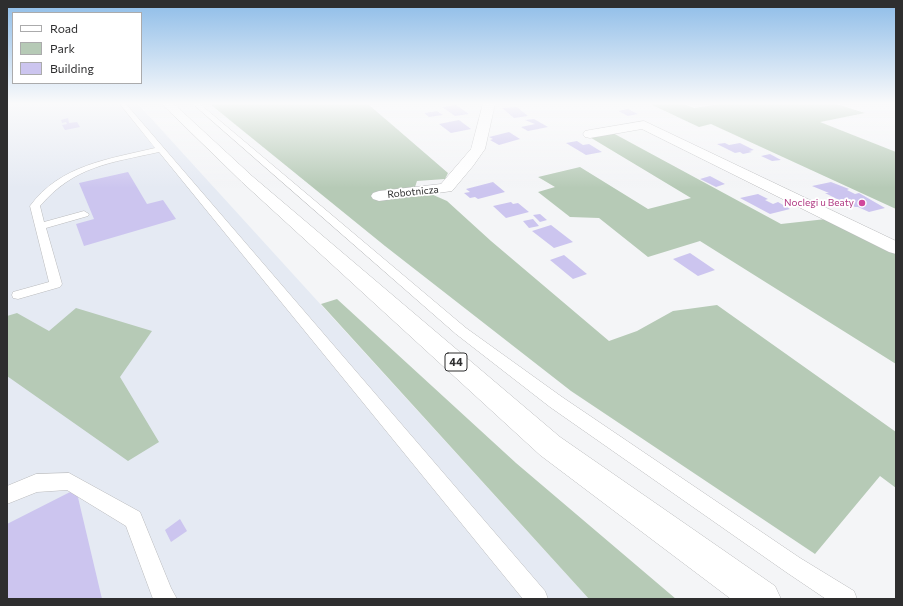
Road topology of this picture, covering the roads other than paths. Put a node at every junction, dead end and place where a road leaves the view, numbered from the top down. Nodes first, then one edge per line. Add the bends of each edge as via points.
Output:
1 (146, 132) edge
2 (198, 132) edge
3 (229, 132) edge
4 (482, 132) edge
5 (602, 132) edge
6 (657, 132) edge
7 (590, 134) dead end
8 (161, 150) junction
9 (379, 196) dead end
10 (84, 214) dead end
11 (41, 226) junction
12 (896, 248) edge
13 (18, 295) dead end
14 (7, 495) edge
15 (166, 599) edge
16 (537, 599) edge
17 (762, 599) edge
18 (846, 599) edge

1 - 8 lane
2 - 17 main road, 44 via 550,446
3 - 18 lane via 461,331 562,407
4 - 9 main road, Robotnicza via 478,149 446,188
5 - 7 main road
6 - 12 main road
8 - 11 lane via 97,165 76,172 57,183 35,206
8 - 16 lane
10 - 11 lane
11 - 13 lane via 56,284
14 - 15 lane via 36,483 69,480 133,519

